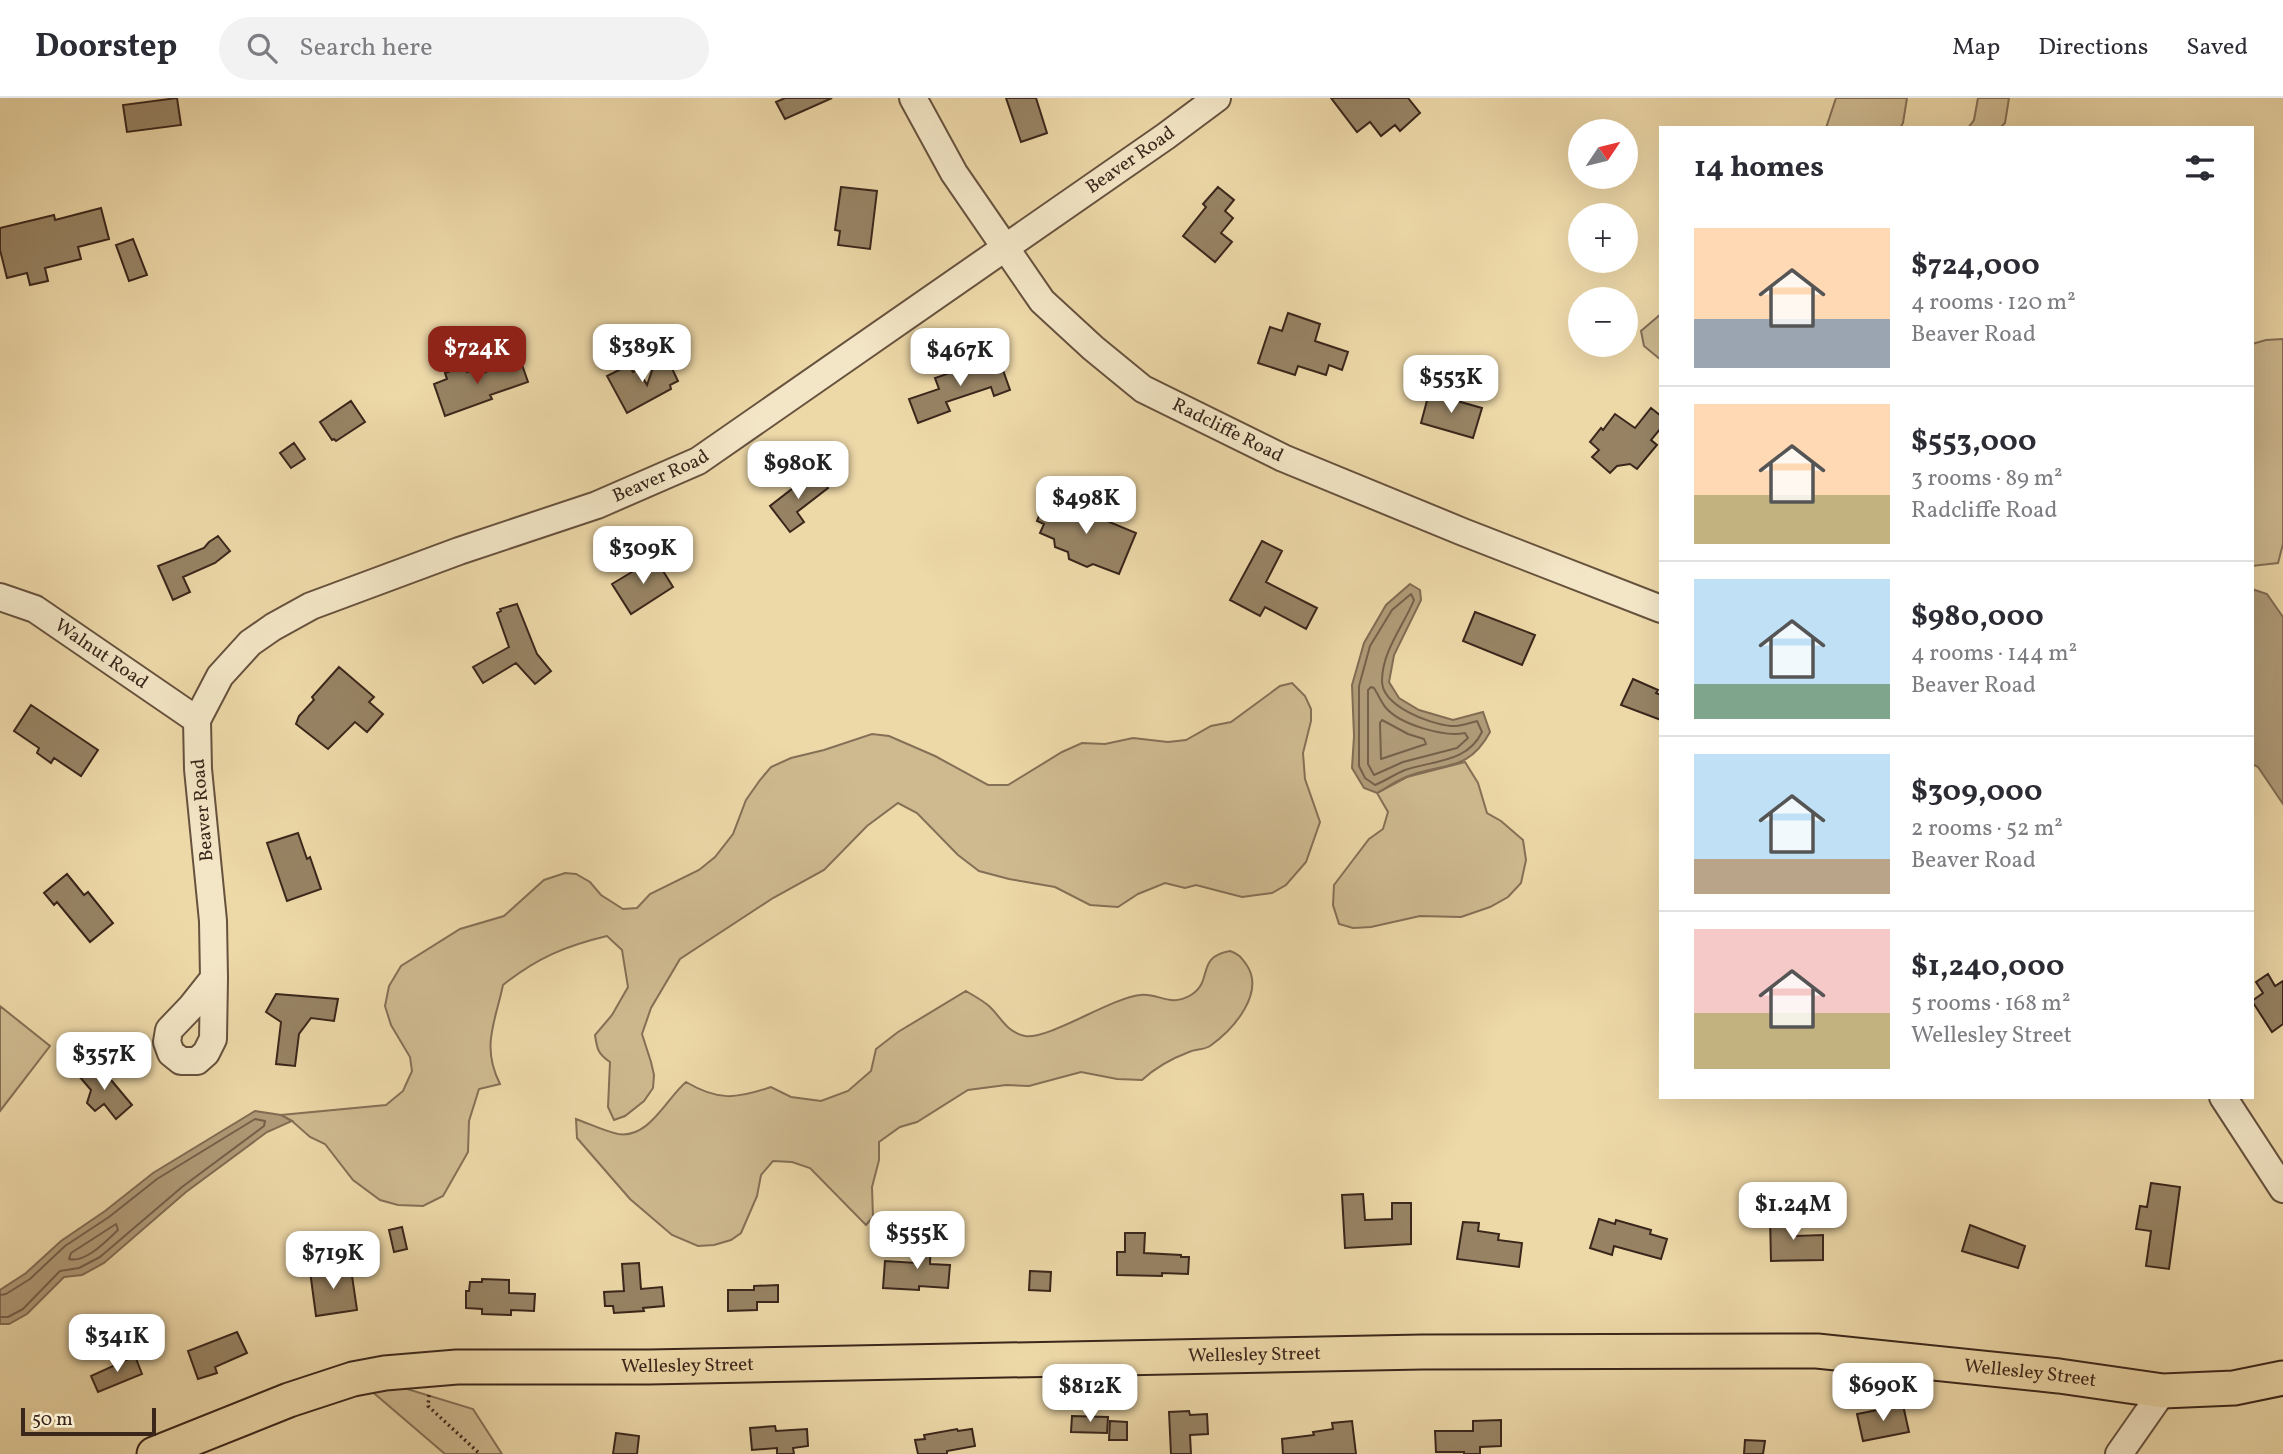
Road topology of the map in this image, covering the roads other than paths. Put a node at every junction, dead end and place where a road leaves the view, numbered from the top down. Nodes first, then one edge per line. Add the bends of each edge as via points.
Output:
1 (913, 98) edge
2 (1217, 98) edge
3 (1006, 248) junction
4 (0, 597) edge
5 (1659, 608) edge
6 (197, 720) junction
7 (214, 978) dead end
8 (2224, 1099) edge
9 (2283, 1189) edge
10 (2283, 1378) edge
11 (2163, 1391) junction
12 (154, 1454) edge
13 (2119, 1454) edge

1 - 3 street, Radcliffe Road via 954,173
2 - 3 street, Beaver Road
3 - 5 street, Radcliffe Road via 1042,301 1143,389 1283,458
3 - 6 street, Beaver Road via 698,461 597,505 311,606 273,627 250,643 220,676
4 - 6 street, Walnut Road via 35,609
6 - 7 street, Beaver Road
8 - 9 street
10 - 11 main road, Wellesley Street via 2234,1388
11 - 12 main road, Wellesley Street via 1817,1351 1422,1352 433,1368 320,1388
11 - 13 street

